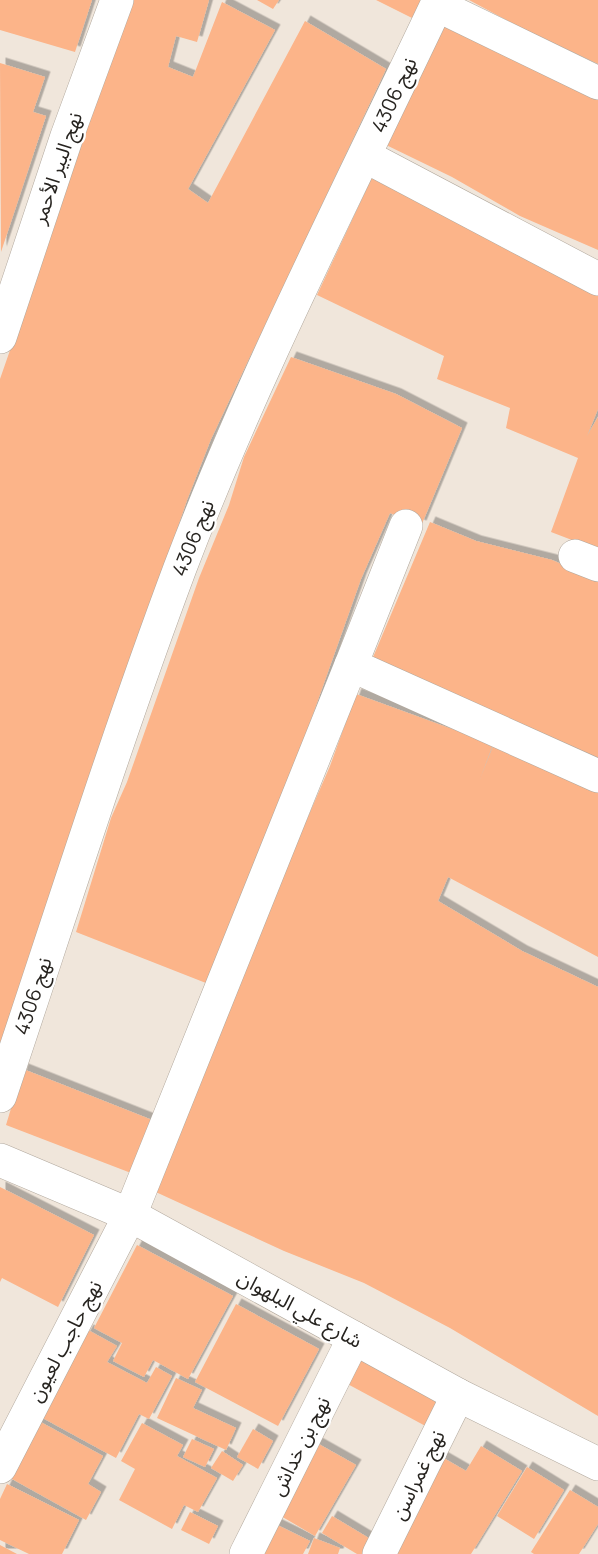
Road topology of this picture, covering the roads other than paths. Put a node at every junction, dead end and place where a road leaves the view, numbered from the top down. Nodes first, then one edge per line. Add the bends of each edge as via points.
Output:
1 (117, 0) edge
2 (438, 2) edge
3 (598, 83) edge
4 (365, 156) junction
5 (598, 279) edge
6 (0, 337) edge
7 (406, 526) dead end
8 (351, 665) junction
9 (598, 776) edge
10 (0, 1096) edge
11 (0, 1160) edge
12 (130, 1215) junction
13 (354, 1338) junction
14 (458, 1395) junction
15 (598, 1464) edge
16 (0, 1467) edge
17 (246, 1554) edge
18 (379, 1554) edge

1 - 6 street, نهج البير الأحمر
2 - 3 street
2 - 4 street, نهج 4306
4 - 5 street
4 - 10 street, نهج 4306 via 257,382 181,566
7 - 8 street, نهج حاجب لعيون
8 - 9 street
8 - 12 street, نهج حاجب لعيون
11 - 12 street, شارع علي البلهوان
12 - 13 street, شارع علي البلهوان
12 - 16 street, نهج حاجب لعيون
13 - 14 street, شارع علي البلهوان
13 - 17 street, نهج بن خداش
14 - 15 street, شارع علي البلهوان
14 - 18 street, نهج غمراسن

